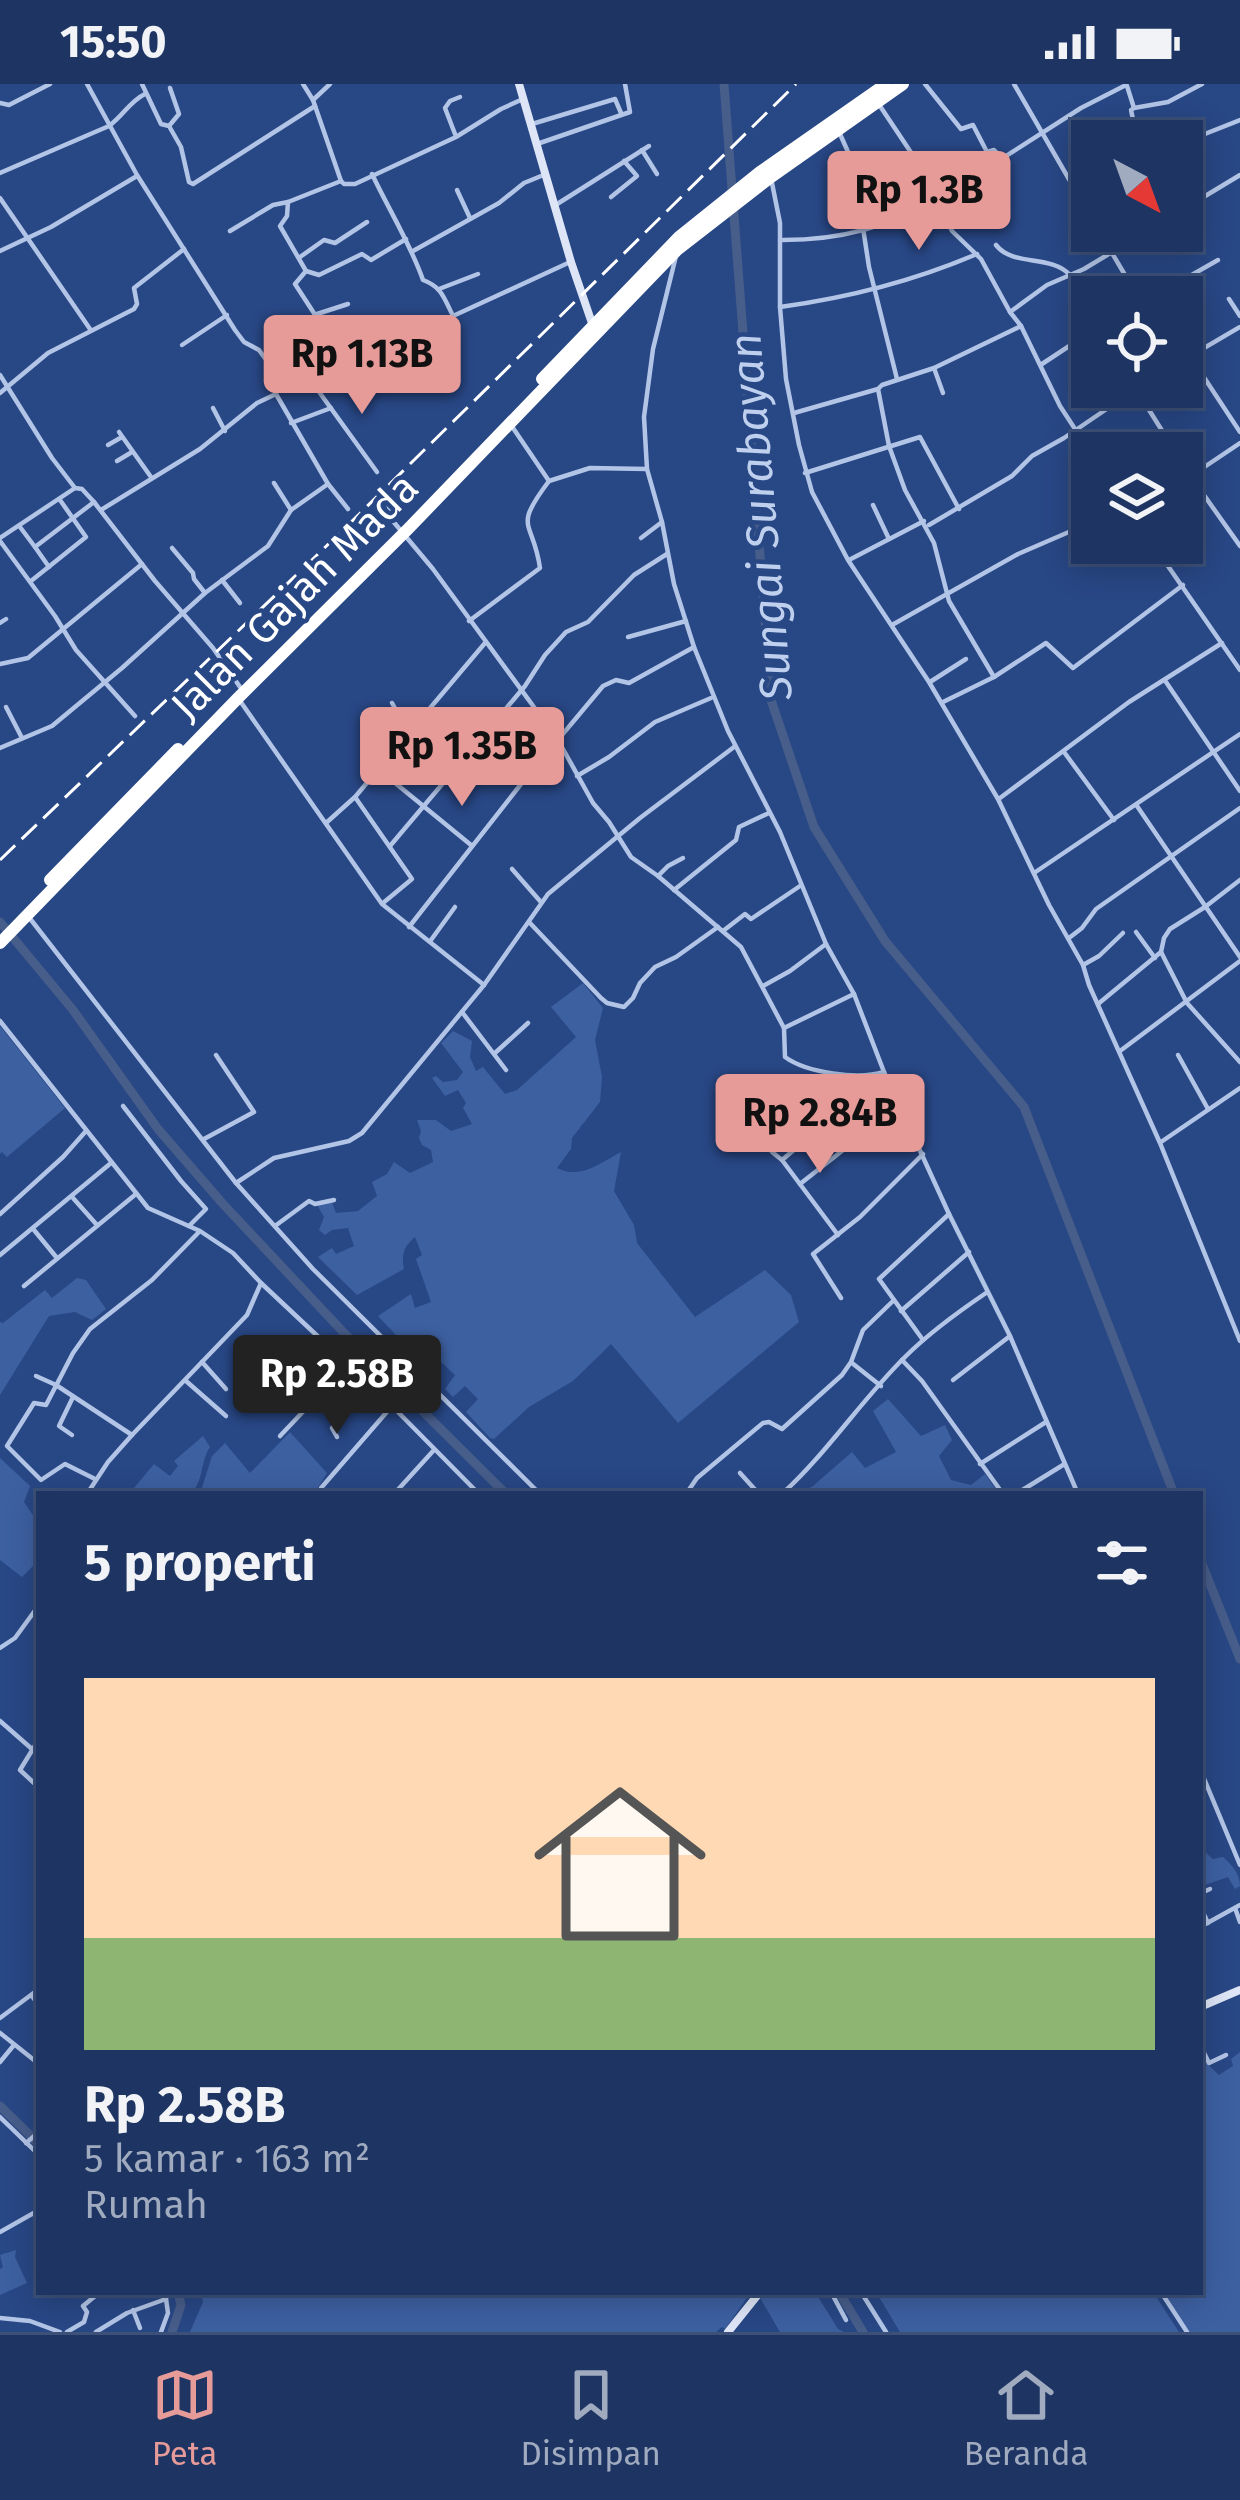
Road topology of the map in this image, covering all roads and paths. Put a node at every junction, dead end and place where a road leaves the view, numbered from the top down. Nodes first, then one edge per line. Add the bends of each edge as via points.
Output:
1 (50, 84) edge
2 (87, 84) edge
3 (142, 84) edge
4 (303, 84) edge
5 (330, 84) edge
6 (519, 84) edge
7 (625, 84) edge
8 (903, 84) edge
9 (925, 84) edge
10 (1014, 84) edge
11 (1202, 84) edge
12 (1126, 85) edge
13 (170, 88) dead end
14 (879, 91) edge
15 (146, 93) junction
16 (460, 97) dead end
17 (524, 99) junction
18 (0, 103) edge
19 (314, 103) junction
20 (596, 105) junction
21 (1134, 108) junction
22 (621, 113) junction
23 (1134, 120) edge
24 (1240, 120) edge
25 (599, 121) junction
26 (532, 124) junction
27 (109, 126) junction
28 (169, 126) junction
29 (837, 128) junction
30 (1041, 133) junction
31 (1203, 135) edge
32 (456, 137) junction
33 (537, 144) junction
34 (1002, 159) junction
35 (624, 160) junction
36 (992, 166) junction
37 (0, 173) edge
38 (372, 174) junction
39 (546, 174) junction
40 (657, 174) dead end
41 (1240, 175) edge
42 (137, 176) junction
43 (765, 177) junction
44 (340, 181) junction
45 (1071, 182) edge
46 (457, 190) dead end
47 (1203, 195) edge
48 (939, 196) junction
49 (611, 197) dead end
50 (0, 198) edge
51 (288, 202) junction
52 (554, 206) junction
53 (470, 218) junction
54 (1004, 218) dead end
55 (367, 222) dead end
56 (864, 230) junction
57 (230, 231) dead end
58 (28, 239) junction
59 (406, 239) junction
60 (780, 241) junction
61 (680, 243) junction
62 (997, 245) dead end
63 (184, 249) junction
64 (413, 250) junction
65 (0, 251) edge
66 (1111, 252) joint
67 (977, 254) junction
68 (300, 257) junction
69 (1219, 260) dead end
70 (571, 262) junction
71 (306, 271) junction
72 (478, 274) dead end
73 (1070, 274) junction
74 (1125, 276) edge
75 (1190, 276) edge
76 (874, 288) junction
77 (439, 289) junction
78 (1228, 299) dead end
79 (348, 304) dead end
80 (780, 307) junction
81 (1010, 312) junction
82 (317, 314) junction
83 (226, 315) junction
84 (453, 316) junction
85 (1240, 316) edge
86 (437, 324) junction
87 (1021, 326) junction
88 (1240, 327) edge
89 (90, 329) junction
90 (594, 329) junction
91 (182, 345) dead end
92 (1071, 345) edge
93 (1203, 348) edge
94 (449, 351) dead end
95 (1044, 363) junction
96 (350, 368) junction
97 (934, 368) junction
98 (0, 375) edge
99 (277, 375) junction
100 (1203, 376) edge
101 (897, 379) junction
102 (318, 385) junction
103 (8, 387) junction
104 (878, 389) junction
105 (0, 393) edge
106 (943, 393) dead end
107 (276, 394) junction
108 (213, 408) dead end
109 (331, 408) junction
110 (1108, 408) edge
111 (794, 413) junction
112 (291, 423) junction
113 (510, 424) junction
114 (1076, 430) junction
115 (226, 431) junction
116 (1240, 432) edge
117 (1240, 443) edge
118 (108, 445) dead end
119 (889, 446) junction
120 (132, 452) junction
121 (117, 461) dead end
122 (1203, 468) edge
123 (647, 469) junction
124 (377, 472) dead end
125 (805, 473) junction
126 (151, 477) junction
127 (548, 481) junction
128 (274, 483) dead end
129 (328, 484) junction
130 (75, 488) junction
131 (386, 493) dead end
132 (1203, 496) edge
133 (60, 500) junction
134 (94, 502) junction
135 (873, 505) dead end
136 (348, 509) dead end
137 (959, 509) junction
138 (100, 510) junction
139 (291, 510) junction
140 (74, 518) junction
141 (662, 522) junction
142 (925, 524) junction
143 (20, 527) junction
144 (405, 527) junction
145 (1071, 531) edge
146 (640, 538) dead end
147 (890, 539) junction
148 (0, 540) edge
149 (1240, 546) edge
150 (35, 547) junction
151 (172, 548) dead end
152 (668, 554) junction
153 (848, 560) junction
154 (142, 564) junction
155 (1166, 564) edge
156 (49, 567) junction
157 (221, 580) junction
158 (31, 581) junction
159 (1183, 585) junction
160 (948, 592) junction
161 (205, 593) junction
162 (240, 603) dead end
163 (182, 614) junction
164 (472, 619) junction
165 (686, 621) junction
166 (892, 625) junction
167 (64, 629) junction
168 (628, 637) dead end
169 (485, 642) junction
170 (1222, 643) junction
171 (694, 647) junction
172 (0, 654) edge
173 (966, 659) dead end
174 (2, 663) edge
175 (1240, 670) edge
176 (994, 677) junction
177 (1165, 680) junction
178 (929, 682) junction
179 (104, 683) junction
180 (524, 686) junction
181 (239, 693) junction
182 (713, 697) junction
183 (942, 702) junction
184 (392, 704) dead end
185 (6, 707) dead end
186 (135, 716) dead end
187 (409, 733) junction
188 (1240, 734) edge
189 (560, 738) junction
190 (22, 739) junction
191 (736, 746) junction
192 (0, 748) edge
193 (1064, 752) junction
194 (1213, 753) junction
195 (378, 769) junction
196 (580, 775) junction
197 (1240, 791) edge
198 (355, 797) junction
199 (998, 800) junction
200 (424, 806) junction
201 (1137, 806) junction
202 (1240, 808) edge
203 (770, 812) junction
204 (1115, 820) junction
205 (326, 823) junction
206 (619, 837) junction
207 (390, 846) junction
208 (472, 846) junction
209 (1173, 855) junction
210 (683, 858) dead end
211 (512, 869) dead end
212 (1034, 873) junction
213 (658, 876) junction
214 (1240, 880) edge
215 (800, 886) junction
216 (674, 890) junction
217 (541, 902) junction
218 (382, 904) junction
219 (1207, 906) junction
220 (455, 907) dead end
221 (21, 920) junction
222 (530, 922) junction
223 (409, 927) junction
224 (718, 929) junction
225 (1136, 932) dead end
226 (1124, 933) dead end
227 (1, 939) edge
228 (1067, 939) junction
229 (430, 940) junction
230 (826, 944) junction
231 (1158, 955) junction
232 (1240, 959) edge
233 (1083, 964) junction
234 (484, 985) junction
235 (763, 986) junction
236 (854, 994) junction
237 (1187, 1003) junction
238 (1098, 1004) junction
239 (462, 1012) junction
240 (0, 1021) edge
241 (528, 1023) dead end
242 (784, 1028) junction
243 (1119, 1052) junction
244 (495, 1053) junction
245 (216, 1055) dead end
246 (1178, 1055) dead end
247 (1240, 1062) edge
248 (506, 1070) dead end
249 (884, 1072) junction
250 (838, 1075) junction
251 (1240, 1088) edge
252 (898, 1099) junction
253 (123, 1106) dead end
254 (1208, 1109) junction
255 (834, 1115) dead end
256 (781, 1121) dead end
257 (86, 1131) junction
258 (201, 1140) junction
259 (1160, 1143) junction
260 (772, 1152) dead end
261 (923, 1154) junction
262 (782, 1160) junction
263 (111, 1163) junction
264 (236, 1184) junction
265 (800, 1184) junction
266 (136, 1194) junction
267 (71, 1197) junction
268 (334, 1200) dead end
269 (0, 1214) edge
270 (947, 1216) junction
271 (279, 1222) junction
272 (97, 1225) junction
273 (189, 1226) junction
274 (32, 1228) junction
275 (200, 1231) junction
276 (838, 1234) junction
277 (966, 1253) junction
278 (0, 1255) edge
279 (57, 1258) junction
280 (261, 1283) junction
281 (24, 1286) dead end
282 (986, 1292) junction
283 (842, 1298) dead end
284 (893, 1301) junction
285 (901, 1311) junction
286 (1008, 1337) junction
287 (923, 1340) junction
288 (1240, 1341) edge
289 (902, 1360) junction
290 (202, 1362) junction
291 (851, 1362) junction
292 (344, 1367) junction
293 (36, 1376) dead end
294 (953, 1380) dead end
295 (186, 1381) junction
296 (56, 1385) junction
297 (881, 1385) junction
298 (226, 1389) dead end
299 (367, 1389) junction
300 (73, 1397) junction
301 (388, 1410) junction
302 (226, 1416) dead end
303 (1046, 1423) junction
304 (72, 1435) dead end
305 (132, 1435) junction
306 (280, 1436) dead end
307 (337, 1437) dead end
308 (432, 1453) junction
309 (980, 1464) junction
310 (1064, 1464) junction
311 (740, 1473) dead end
312 (95, 1479) junction
313 (321, 1488) dead end
314 (89, 1491) edge
315 (397, 1491) edge
316 (476, 1491) edge
317 (538, 1491) edge
318 (688, 1491) edge
319 (756, 1491) edge
320 (785, 1491) edge
321 (1001, 1491) edge
322 (1021, 1491) edge
323 (1077, 1491) edge
324 (36, 1610) edge
325 (28, 1621) junction
326 (36, 1626) edge
327 (2, 1647) edge
328 (0, 1721) edge
329 (36, 1743) edge
330 (32, 1749) junction
331 (1203, 1776) edge
332 (34, 1784) dead end
333 (1240, 1865) edge
334 (1210, 1889) dead end
335 (1203, 1892) edge
336 (1237, 1906) edge
337 (1203, 1912) edge
338 (1240, 1922) edge
339 (1208, 1923) junction
340 (1203, 1926) edge
341 (1240, 1990) edge
342 (36, 1992) edge
343 (32, 1996) junction
344 (36, 2002) edge
345 (1203, 2006) edge
346 (0, 2018) edge
347 (0, 2033) edge
348 (14, 2045) junction
349 (1203, 2051) edge
350 (1226, 2055) dead end
351 (0, 2062) edge
352 (36, 2062) edge
353 (0, 2117) edge
354 (36, 2135) edge
355 (27, 2143) junction
356 (36, 2152) edge
357 (36, 2214) edge
358 (0, 2232) edge
359 (96, 2295) edge
360 (758, 2295) edge
361 (833, 2295) edge
362 (863, 2295) edge
363 (1163, 2295) edge
364 (165, 2296) edge
365 (133, 2310) junction
366 (0, 2318) edge
367 (846, 2320) dead end
368 (84, 2322) junction
369 (140, 2328) dead end
370 (63, 2332) edge
371 (94, 2332) edge
372 (160, 2332) edge
373 (728, 2332) edge
374 (886, 2332) edge
375 (1187, 2332) edge

1 - 18 street
2 - 27 street
3 - 15 street
4 - 19 street
5 - 19 street
6 - 17 street
7 - 22 street via 632,110
8 - 14 highway
9 - 34 street via 961,129 973,124 987,152
10 - 30 street
11 - 21 street
12 - 21 street
12 - 30 street
13 - 28 street via 179,114
14 - 29 highway
14 - 43 highway
14 - 48 street
15 - 27 street
15 - 28 street
16 - 32 street via 445,108
17 - 26 street
17 - 32 street
19 - 28 street via 193,184
19 - 44 street
20 - 22 street via 616,100
20 - 25 street
20 - 26 street
21 - 23 street
22 - 25 street
24 - 31 street
25 - 33 street
26 - 33 street
27 - 37 street
27 - 42 street
29 - 43 highway
29 - 56 street via 853,163
30 - 34 street
30 - 45 street
32 - 38 street
33 - 39 street
34 - 36 street
35 - 40 street via 646,148
35 - 49 street via 637,177
35 - 52 street
36 - 48 street
36 - 54 street via 1004,188 992,201
38 - 44 street via 355,184
38 - 59 street
39 - 52 street
39 - 53 street
41 - 47 street
42 - 58 street
42 - 63 street
43 - 60 street
43 - 61 highway, Jalan Gajah Mada
44 - 51 street
46 - 53 street
48 - 56 street
48 - 67 street via 952,231
50 - 58 street
51 - 57 street
51 - 68 street via 280,226
52 - 70 street
53 - 64 street
55 - 68 street
56 - 60 street
56 - 76 street
58 - 65 street
58 - 89 street
59 - 64 street
59 - 71 street via 371,260 362,254 319,275
60 - 80 street
61 - 90 highway, Jalan Gajah Mada
61 - 123 street via 652,349
62 - 73 street via 1005,255
63 - 83 street
63 - 89 street via 134,288 134,309
64 - 77 street via 423,280
66 - 73 street
66 - 74 street
67 - 76 street
67 - 81 street
68 - 71 street
69 - 75 street
70 - 84 street
70 - 90 street
71 - 82 street via 295,282
72 - 77 street
73 - 81 street
76 - 80 street
76 - 101 street
77 - 84 street
78 - 85 street
79 - 82 street
80 - 111 street
81 - 87 street
82 - 96 street
83 - 91 street
83 - 99 street
84 - 86 street
86 - 94 street
86 - 96 street
87 - 95 street
87 - 97 street
88 - 93 street
89 - 103 street
90 - 113 highway, Jalan Gajah Mada
90 - 144 highway, Jalan Gajah Mada
92 - 95 street
95 - 114 street
96 - 102 street
97 - 101 street
97 - 106 street
98 - 103 street
99 - 102 street via 302,366
99 - 107 street
100 - 116 street
101 - 104 street
102 - 109 street
103 - 105 street
103 - 130 street
104 - 111 street
104 - 119 street
107 - 112 street
107 - 115 street
108 - 115 street
109 - 112 street
109 - 124 street
110 - 114 street
111 - 125 street
112 - 129 street
113 - 127 street
113 - 144 highway, Jalan Gajah Mada
114 - 137 street
115 - 126 street
117 - 122 street
118 - 120 street via 121,434
119 - 125 street
119 - 137 street via 922,438
119 - 142 street
120 - 121 street
120 - 126 street
123 - 127 street via 590,468
123 - 141 street
125 - 153 street
126 - 138 street
127 - 164 street via 526,523 540,568
128 - 139 street
129 - 136 street
129 - 139 street
130 - 133 street
130 - 134 street
131 - 144 street via 392,520
132 - 149 street
133 - 140 street
133 - 143 street
134 - 138 street
134 - 140 street
135 - 147 street
137 - 142 street
138 - 154 street
139 - 157 street via 268,546
140 - 150 street
140 - 156 street via 86,537
141 - 146 street
141 - 152 street
142 - 147 street
142 - 160 street
143 - 148 street
143 - 150 street
144 - 164 street
144 - 181 highway, Jalan Gajah Mada
145 - 160 street
147 - 153 street
148 - 158 street
150 - 156 street
151 - 161 street
152 - 165 street
152 - 180 street via 566,632
153 - 166 street
154 - 163 street
154 - 167 street
155 - 159 street
156 - 158 street
157 - 161 street
157 - 162 street
158 - 167 street
159 - 170 street
159 - 176 street via 1073,668 1046,643
160 - 166 street
160 - 176 street
161 - 163 street
163 - 179 street
163 - 181 street
164 - 169 street
165 - 168 street
165 - 171 street
166 - 178 street
167 - 174 street via 28,658
167 - 179 street
169 - 180 street
169 - 187 street
170 - 175 street
170 - 177 street
171 - 182 street
171 - 189 street via 633,681 603,686
172 - 174 street
173 - 178 street
176 - 183 street
177 - 193 street
177 - 194 street
178 - 183 street
179 - 186 street
179 - 190 street via 52,726
180 - 189 street
180 - 200 street
181 - 205 street
181 - 221 highway, Jalan Gajah Mada via 91,836
182 - 191 street
182 - 196 street via 655,722
183 - 199 street
184 - 187 street
185 - 190 street
187 - 195 street
188 - 194 street
189 - 196 street
189 - 208 street
190 - 192 street
191 - 203 street
191 - 206 street
193 - 199 street
193 - 204 street
194 - 197 street
194 - 201 street
195 - 198 street
195 - 200 street
196 - 206 street
198 - 205 street
198 - 207 street
199 - 212 street
200 - 207 street
200 - 208 street
201 - 204 street
201 - 209 street
202 - 209 street
203 - 215 street
203 - 216 street via 738,828 735,841
204 - 212 street
205 - 218 street
206 - 213 street
206 - 217 street
207 - 218 street via 412,879
208 - 223 street
209 - 219 street
209 - 228 street
210 - 213 street
211 - 217 street
212 - 228 street
213 - 216 street
214 - 219 street
215 - 224 street via 752,919 746,914
215 - 230 street
216 - 224 street
217 - 222 street
218 - 223 street
219 - 231 street via 1169,929
219 - 232 street
220 - 229 street
221 - 227 highway, Jalan Gajah Mada
221 - 258 street
222 - 224 street via 602,998 624,1007 655,967
222 - 234 street
223 - 229 street
224 - 235 street via 741,947
225 - 231 street
226 - 233 street
228 - 233 street
229 - 234 street
230 - 235 street
230 - 236 street
231 - 237 street
231 - 238 street
232 - 237 street
233 - 238 street
234 - 239 street
235 - 242 street
236 - 242 street
236 - 249 street
237 - 243 street
237 - 247 street
238 - 243 street
239 - 244 street
239 - 264 street via 357,1137 272,1159
240 - 257 street
241 - 244 street
242 - 250 street via 788,1060
243 - 259 street
244 - 248 street
245 - 258 street via 254,1112
246 - 254 street
249 - 250 street
249 - 252 street
250 - 256 street
251 - 254 street
252 - 261 street
252 - 265 street
253 - 273 street via 206,1209
254 - 259 street
255 - 262 street
257 - 263 street
257 - 269 street
258 - 264 street
259 - 288 street
260 - 262 street
261 - 270 street
261 - 276 street
262 - 265 street
263 - 266 street
263 - 267 street
264 - 271 street
265 - 276 street
266 - 272 street
266 - 273 street
267 - 272 street
267 - 274 street
268 - 271 street via 310,1200
270 - 277 street
270 - 284 street via 879,1279
271 - 317 street via 313,1269
272 - 279 street
273 - 275 street
274 - 278 street
274 - 279 street
275 - 280 street
275 - 296 street via 93,1326
276 - 283 street via 813,1256
277 - 282 street
277 - 285 street
279 - 281 street
280 - 290 street via 251,1310
280 - 292 street
282 - 286 street
282 - 287 street
284 - 285 street
284 - 291 street via 863,1329
285 - 287 street
286 - 294 street
286 - 303 street
287 - 289 street
289 - 297 street
289 - 309 street
290 - 295 street
290 - 298 street
291 - 297 street
291 - 318 street via 782,1429 763,1423
292 - 299 street
292 - 306 street
293 - 296 street
295 - 302 street
295 - 305 street
296 - 300 street
296 - 312 street via 46,1405 34,1403 7,1447 40,1480 64,1464
297 - 320 street
299 - 301 street
299 - 307 street via 331,1429
300 - 304 street via 58,1426
300 - 305 street
301 - 308 street
301 - 313 street
303 - 309 street
303 - 310 street
305 - 312 street
308 - 315 street
308 - 316 street
309 - 321 street
310 - 322 street
310 - 323 street
311 - 319 street
312 - 314 street
324 - 325 street
325 - 326 street
325 - 327 street
328 - 330 street
329 - 330 street
330 - 332 street via 20,1772
331 - 333 street
334 - 335 street
336 - 338 street
336 - 339 street
337 - 339 street
339 - 340 street
341 - 345 street
342 - 343 street
343 - 344 street
343 - 346 street
347 - 348 street
348 - 351 street
348 - 352 street
349 - 350 street via 1209,2063
353 - 355 street
354 - 355 street
355 - 356 street
357 - 358 street
359 - 368 street via 83,2306
360 - 373 street
361 - 367 street
362 - 374 street
363 - 375 street
364 - 365 street
364 - 372 street
365 - 369 street
365 - 371 street
366 - 370 street
368 - 370 street
368 - 371 street

